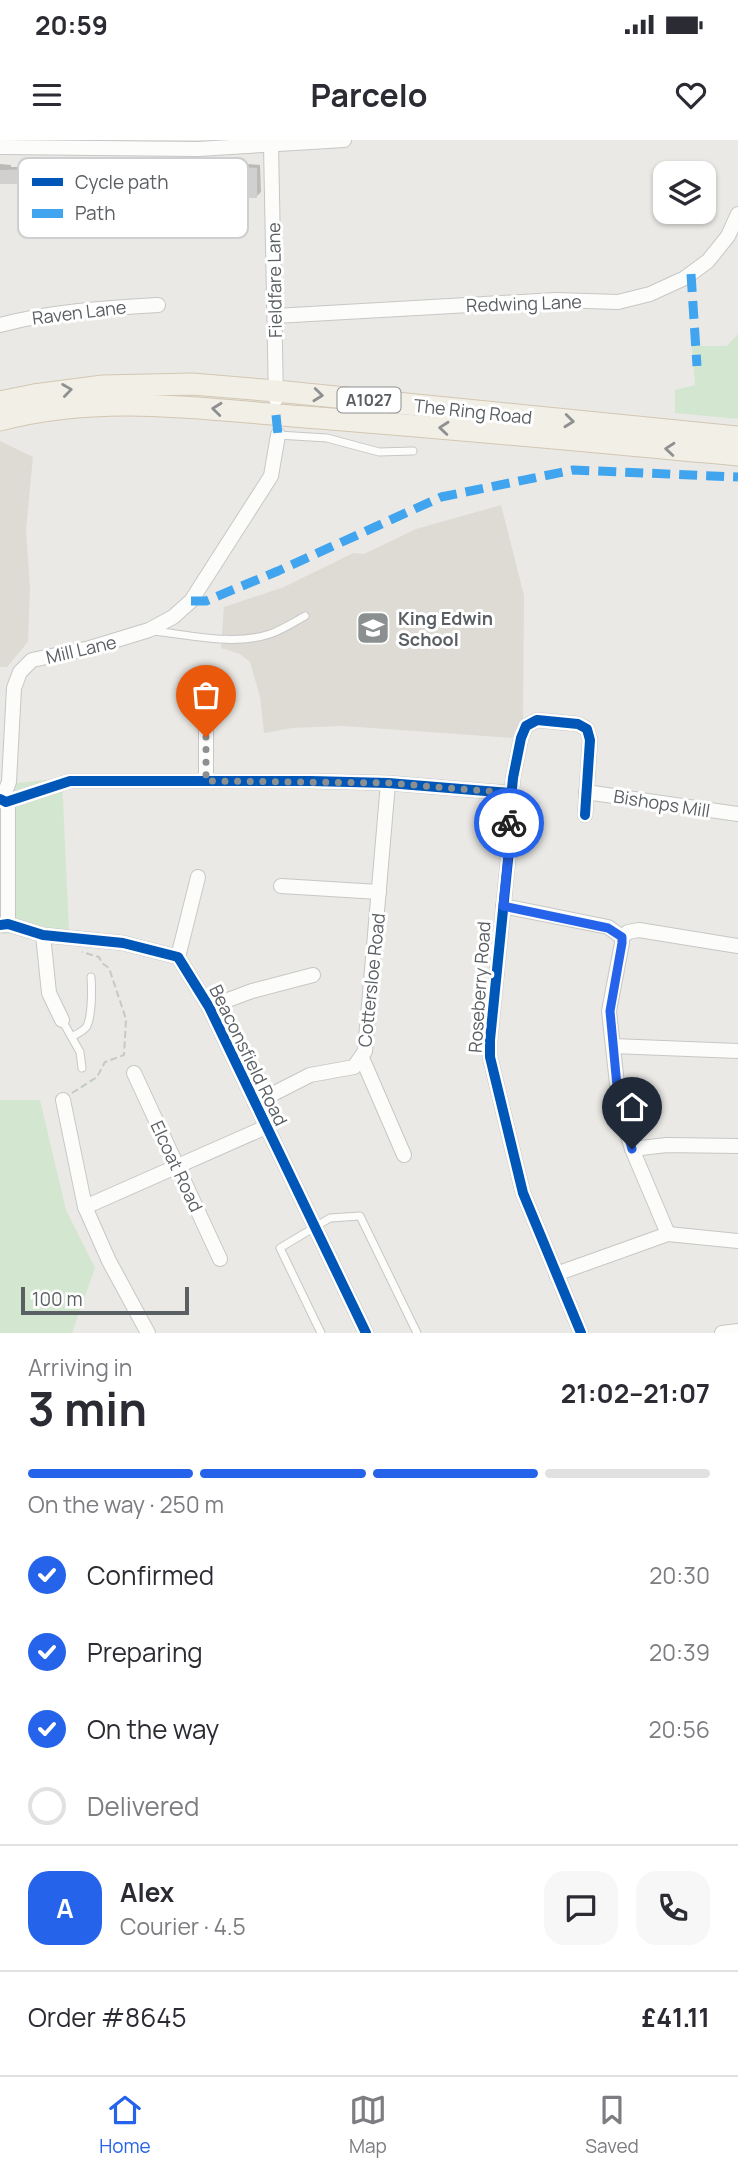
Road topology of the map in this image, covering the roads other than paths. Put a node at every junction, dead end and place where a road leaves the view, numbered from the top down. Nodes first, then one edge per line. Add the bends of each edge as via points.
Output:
1 (344, 140) edge
2 (81, 144) edge
3 (198, 145) edge
4 (271, 145) junction
5 (0, 146) edge
6 (738, 214) edge
7 (158, 305) dead end
8 (275, 316) junction
9 (0, 325) edge
10 (276, 391) junction
11 (0, 402) edge
12 (0, 420) edge
13 (277, 425) junction
14 (738, 437) edge
15 (413, 451) dead end
16 (738, 455) edge
17 (305, 616) dead end
18 (149, 630) junction
19 (206, 694) dead end
20 (206, 781) junction
21 (388, 783) junction
22 (586, 792) junction
23 (511, 793) junction
24 (3, 800) edge
25 (738, 814) edge
26 (585, 815) dead end
27 (198, 877) dead end
28 (281, 886) dead end
29 (379, 892) junction
30 (503, 906) junction
31 (4, 924) edge
32 (43, 935) junction
33 (622, 937) junction
34 (738, 946) edge
35 (178, 957) junction
36 (313, 975) dead end
37 (91, 977) dead end
38 (209, 1007) junction
39 (62, 1020) joint
40 (72, 1037) junction
41 (613, 1046) junction
42 (738, 1051) edge
43 (362, 1058) junction
44 (82, 1068) dead end
45 (134, 1073) dead end
46 (63, 1100) dead end
47 (255, 1103) junction
48 (266, 1127) junction
49 (738, 1146) edge
50 (632, 1149) junction
51 (404, 1155) dead end
52 (177, 1166) junction
53 (85, 1207) junction
54 (315, 1227) junction
55 (668, 1234) junction
56 (738, 1241) edge
57 (220, 1259) dead end
58 (556, 1274) junction
59 (738, 1331) edge
60 (148, 1333) edge
61 (321, 1333) edge
62 (366, 1333) edge
63 (417, 1333) edge
64 (581, 1333) edge
65 (722, 1333) edge

1 - 4 street
2 - 3 street
2 - 5 street
3 - 4 street
4 - 8 street, Fieldfare Lane
6 - 8 street, Redwing Lane via 708,261 685,278 618,302 556,300
7 - 9 street, Raven Lane via 90,308
8 - 10 street, Fieldfare Lane
11 -> 10 main road, The Ring Road / A1027 via 115,385 192,384
10 - 13 street, Fieldfare Lane
10 -> 14 main road, The Ring Road / A1027
13 -> 12 main road, The Ring Road / A1027 via 145,404 81,406
13 - 15 lane via 379,452
16 -> 13 main road, The Ring Road / A1027
13 - 18 street, Fieldfare Lane via 271,476 234,536 191,601
17 - 18 lane via 271,634 248,639
18 - 24 street, Mill Lane via 32,660 20,671 14,688 9,782
19 - 20 street
20 - 21 street
20 - 24 street via 70,781
21 - 23 street
21 - 29 street, Cottersloe Road
22 - 23 street, Roseberry Road via 587,729 537,720 526,726 521,738
22 - 25 street, Bishops Mill
22 - 26 street
23 - 30 street, Roseberry Road
24 - 31 street, Mill Lane via 8,808
27 - 35 street
28 - 29 street
29 - 43 street, Cottersloe Road
30 - 33 street via 608,928
30 - 58 street, Roseberry Road via 490,1057 523,1193
31 - 32 street
32 - 35 street via 123,943
32 - 39 street via 48,993
33 - 34 street via 639,930
33 - 41 street via 610,1011
35 - 38 street, Beaconsfield Road
36 - 38 street
37 - 40 lane via 89,1022
38 - 47 street, Beaconsfield Road
39 - 40 lane
40 - 44 lane
41 - 42 street
41 - 50 street via 620,1111
43 - 47 street, Cottersloe Road via 354,1067 310,1075
43 - 51 street
45 - 52 street, Elcoat Road
46 - 53 street
47 - 48 street, Beaconsfield Road
48 - 52 street
48 - 54 street, Beaconsfield Road
49 - 50 street
50 - 55 street
52 - 53 street
52 - 57 street, Elcoat Road
53 - 60 street
54 - 61 lane via 280,1248
54 - 62 street, Beaconsfield Road
54 - 63 lane via 330,1218 360,1216
55 - 56 street
55 - 58 street
58 - 64 street, Roseberry Road
59 - 65 street

